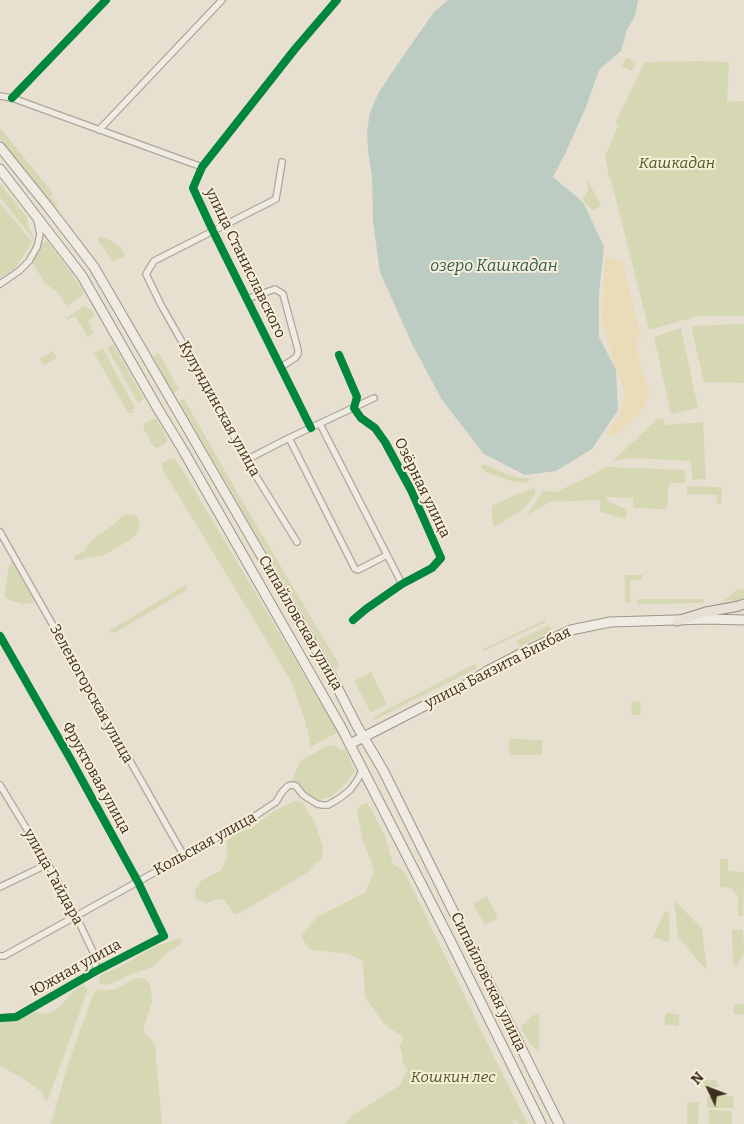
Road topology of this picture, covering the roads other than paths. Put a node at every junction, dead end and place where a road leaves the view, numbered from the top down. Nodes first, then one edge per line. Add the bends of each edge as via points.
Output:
1 (106, 0) edge
2 (222, 0) edge
3 (337, 0) edge
4 (0, 96) edge
5 (12, 98) junction
6 (99, 130) junction
7 (0, 147) edge
8 (282, 162) dead end
9 (202, 167) junction
10 (0, 169) edge
11 (34, 213) junction
12 (213, 231) junction
13 (0, 284) edge
14 (247, 299) junction
15 (339, 355) dead end
16 (280, 367) junction
17 (374, 398) dead end
18 (354, 408) junction
19 (320, 424) junction
20 (311, 428) junction
21 (289, 438) junction
22 (196, 444) junction
23 (182, 450) junction
24 (246, 460) junction
25 (0, 532) edge
26 (297, 542) dead end
27 (387, 555) junction
28 (402, 584) junction
29 (744, 604) edge
30 (353, 620) dead end
31 (744, 620) edge
32 (677, 621) junction
33 (0, 636) edge
34 (363, 736) junction
35 (350, 744) junction
36 (363, 768) junction
37 (0, 785) edge
38 (184, 856) junction
39 (48, 864) junction
40 (138, 882) junction
41 (0, 886) edge
42 (76, 916) junction
43 (164, 936) joint
44 (0, 956) edge
45 (96, 971) junction
46 (0, 1018) edge
47 (541, 1124) edge
48 (559, 1124) edge

1 - 5 street
2 - 6 street
3 - 9 street, улица Станиславского
4 - 5 street
5 - 6 street
6 - 9 street
7 - 22 main road, Сипайловская улица via 94,267
8 - 12 street via 276,199
9 - 12 street, улица Станиславского via 193,188
10 - 11 main road, Сипайловская улица
11 - 13 street via 40,234 38,247 19,270
11 - 23 main road, Сипайловская улица via 82,276
12 - 14 street, улица Станиславского
12 - 24 street, Кулундинская улица via 154,261 146,274
14 - 16 street, улица Станиславского
14 - 16 street via 275,289 283,294 298,354
15 - 18 street via 358,397
16 - 20 street, улица Станиславского
17 - 18 street
18 - 19 street
18 - 28 street, Озёрная улица via 385,442 411,490 441,558 432,568
19 - 20 street
19 - 27 street
20 - 21 street
21 - 24 street
21 - 27 street via 355,569
22 - 23 main road via 187,443
22 - 34 main road, Сипайловская улица
23 - 35 main road, Сипайловская улица
24 - 26 street, Кулундинская улица
25 - 38 street, Зеленогорская улица
27 - 28 street
28 - 30 street
29 - 32 main road
31 - 32 main road, улица Баязита Бикбая
32 - 34 main road, улица Баязита Бикбая via 610,622 571,630
33 - 40 street, Фруктовая улица
34 - 35 main road, улица Баязита Бикбая
34 - 48 main road, Сипайловская улица
35 - 36 main road, Сипайловская улица
36 - 38 street, Кольская улица via 350,790 335,802 323,806 317,804 296,786 288,786 276,802 260,814
36 - 47 main road, Сипайловская улица
37 - 39 street, улица Гайдара
38 - 40 street, Кольская улица
39 - 41 street
39 - 42 street, улица Гайдара
40 - 42 street, Кольская улица
40 - 43 street, Фруктовая улица
42 - 44 street, Кольская улица
42 - 45 street, улица Гайдара via 95,956
43 - 45 street, Южная улица
45 - 46 street, Южная улица via 16,1017

